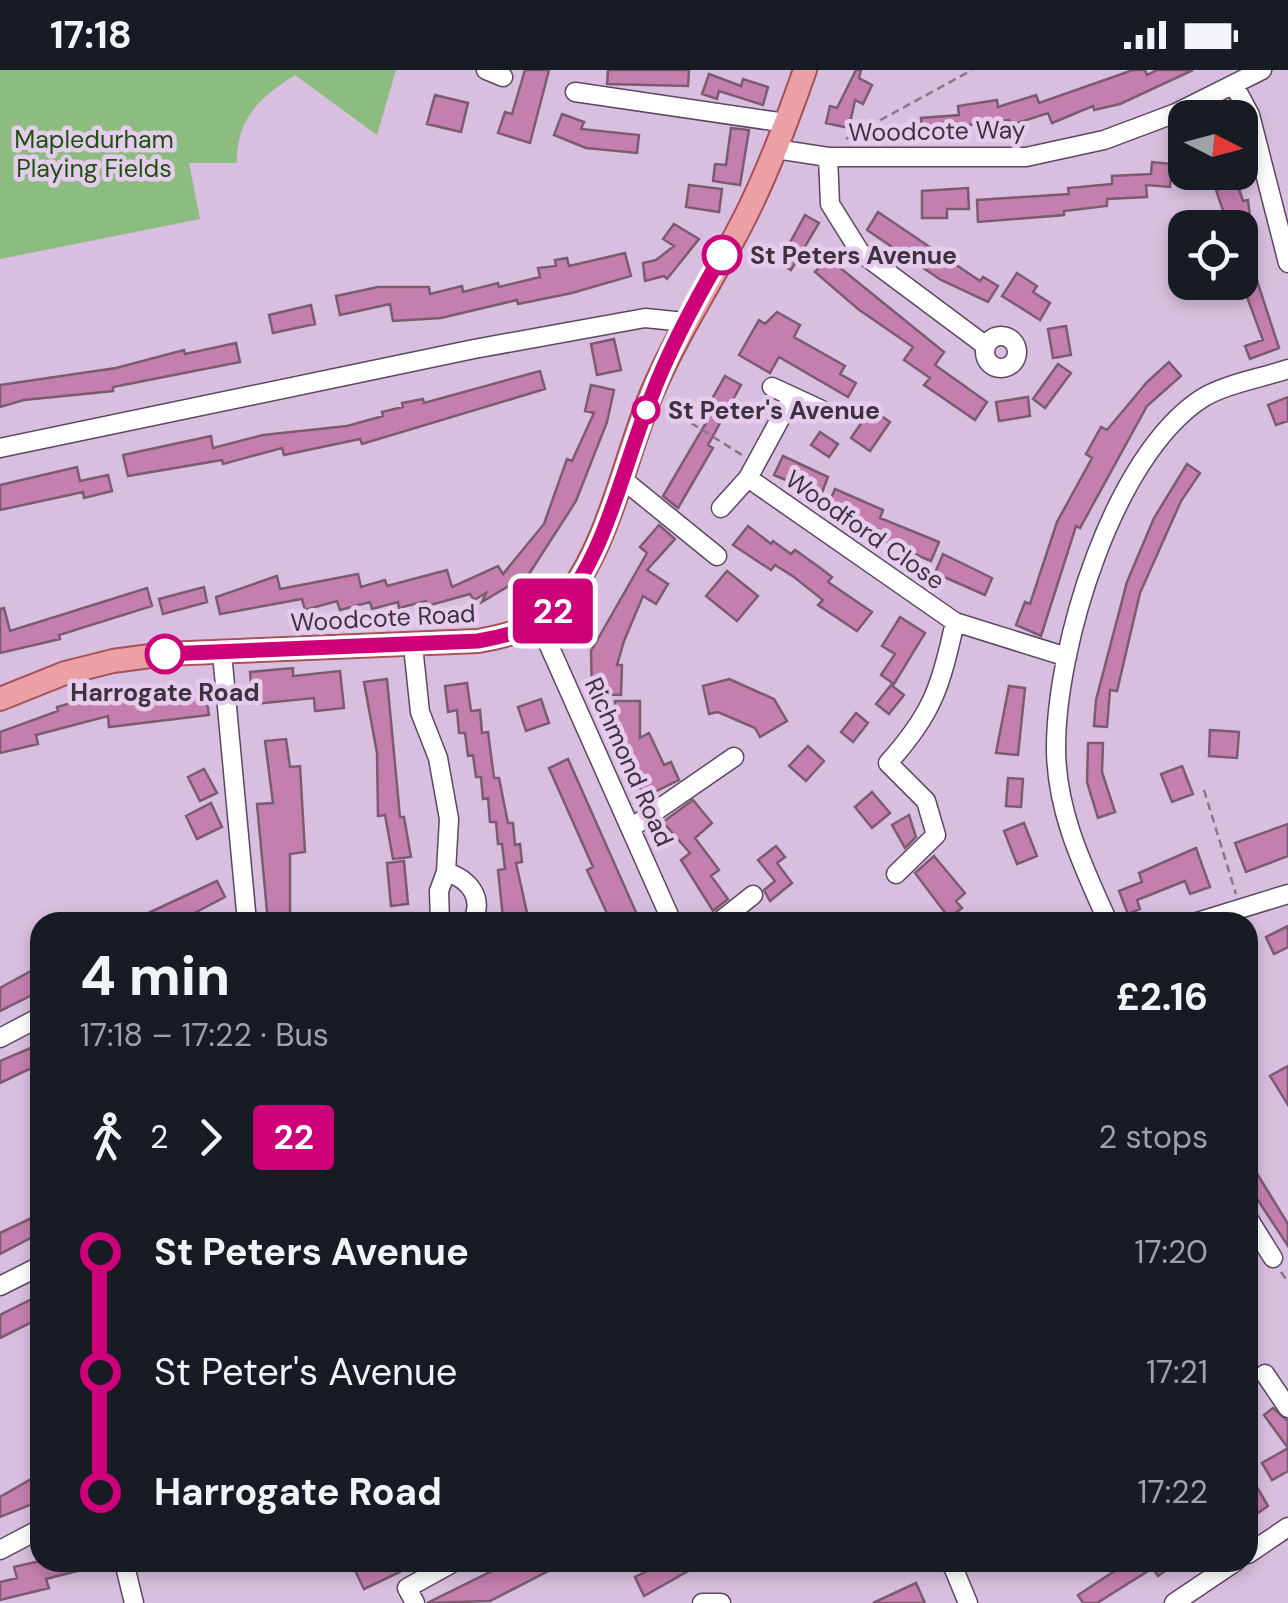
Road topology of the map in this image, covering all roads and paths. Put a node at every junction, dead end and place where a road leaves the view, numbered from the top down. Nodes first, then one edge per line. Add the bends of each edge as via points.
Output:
1 (805, 70) edge
2 (972, 70) edge
3 (1262, 70) edge
4 (1234, 85) junction
5 (575, 92) dead end
6 (786, 123) junction
7 (776, 149) junction
8 (828, 157) junction
9 (1288, 263) edge
10 (684, 322) junction
11 (986, 346) dead end
12 (1288, 369) edge
13 (772, 387) dead end
14 (650, 397) junction
15 (791, 399) junction
16 (826, 412) dead end
17 (0, 448) edge
18 (752, 471) junction
19 (621, 478) junction
20 (720, 508) dead end
21 (717, 556) dead end
22 (539, 622) junction
23 (955, 622) junction
24 (413, 646) junction
25 (222, 653) junction
26 (1068, 657) junction
27 (0, 699) edge
28 (734, 757) dead end
29 (1204, 790) dead end
30 (631, 828) junction
31 (446, 872) junction
32 (896, 874) dead end
33 (1288, 894) edge
34 (753, 895) dead end
35 (1240, 910) junction
36 (246, 912) edge
37 (439, 912) edge
38 (475, 912) edge
39 (668, 912) edge
40 (731, 912) edge
41 (1104, 912) edge
42 (1233, 912) edge
43 (30, 1022) edge
44 (0, 1038) edge
45 (1258, 1234) edge
46 (1273, 1258) dead end
47 (30, 1271) edge
48 (0, 1286) edge
49 (1266, 1374) dead end
50 (1288, 1408) edge
51 (1288, 1528) edge
52 (30, 1535) edge
53 (1258, 1548) edge
54 (0, 1550) edge
55 (126, 1572) edge
56 (436, 1572) edge
57 (955, 1572) edge
58 (1220, 1572) edge
59 (134, 1603) edge
60 (415, 1603) edge
61 (702, 1603) edge
62 (721, 1603) edge
63 (968, 1603) edge
64 (1174, 1603) edge

1 - 6 main road, Woodcote Road
2 - 8 path via 846,139
3 - 4 street, Woodcote Way
4 - 8 street, Woodcote Way via 1104,140 1026,157
4 - 9 street via 1250,116
5 - 6 street
6 - 7 main road, Woodcote Road
7 - 8 street, Woodcote Way
7 - 10 main road, Woodcote Road
8 - 11 street via 830,204 860,252
10 - 14 main road, Woodcote Road
10 - 17 street via 644,318 531,338
12 - 26 street via 1202,398 1143,454 1087,580
13 - 15 street
14 - 18 path
14 - 19 main road, Woodcote Road
15 - 16 street
15 - 18 street, Woodford Close
18 - 20 street, Woodford Close
18 - 23 street, Woodford Close
19 - 21 street
19 - 22 main road, Woodcote Road via 584,570 565,600
22 - 24 main road, Woodcote Road via 515,634
22 - 30 street, Richmond Road
23 - 26 street, Woodford Close
23 - 32 street, Woodford Close via 934,701 888,763 926,801 936,835
24 - 25 main road, Woodcote Road
24 - 31 street via 420,712 438,758 448,819
25 - 27 main road, Woodcote Road via 113,661
25 - 36 street
26 - 41 street via 1056,749 1068,831
28 - 30 street
29 - 35 path
30 - 39 street, Richmond Road
31 - 37 street
31 - 38 street via 472,886
33 - 35 street
34 - 40 street
35 - 42 street
43 - 44 street
45 - 46 street
47 - 48 street
49 - 50 street
51 - 53 street
52 - 54 street
55 - 59 street
56 - 60 street via 407,1588
57 - 63 street
58 - 64 street
61 - 62 street

